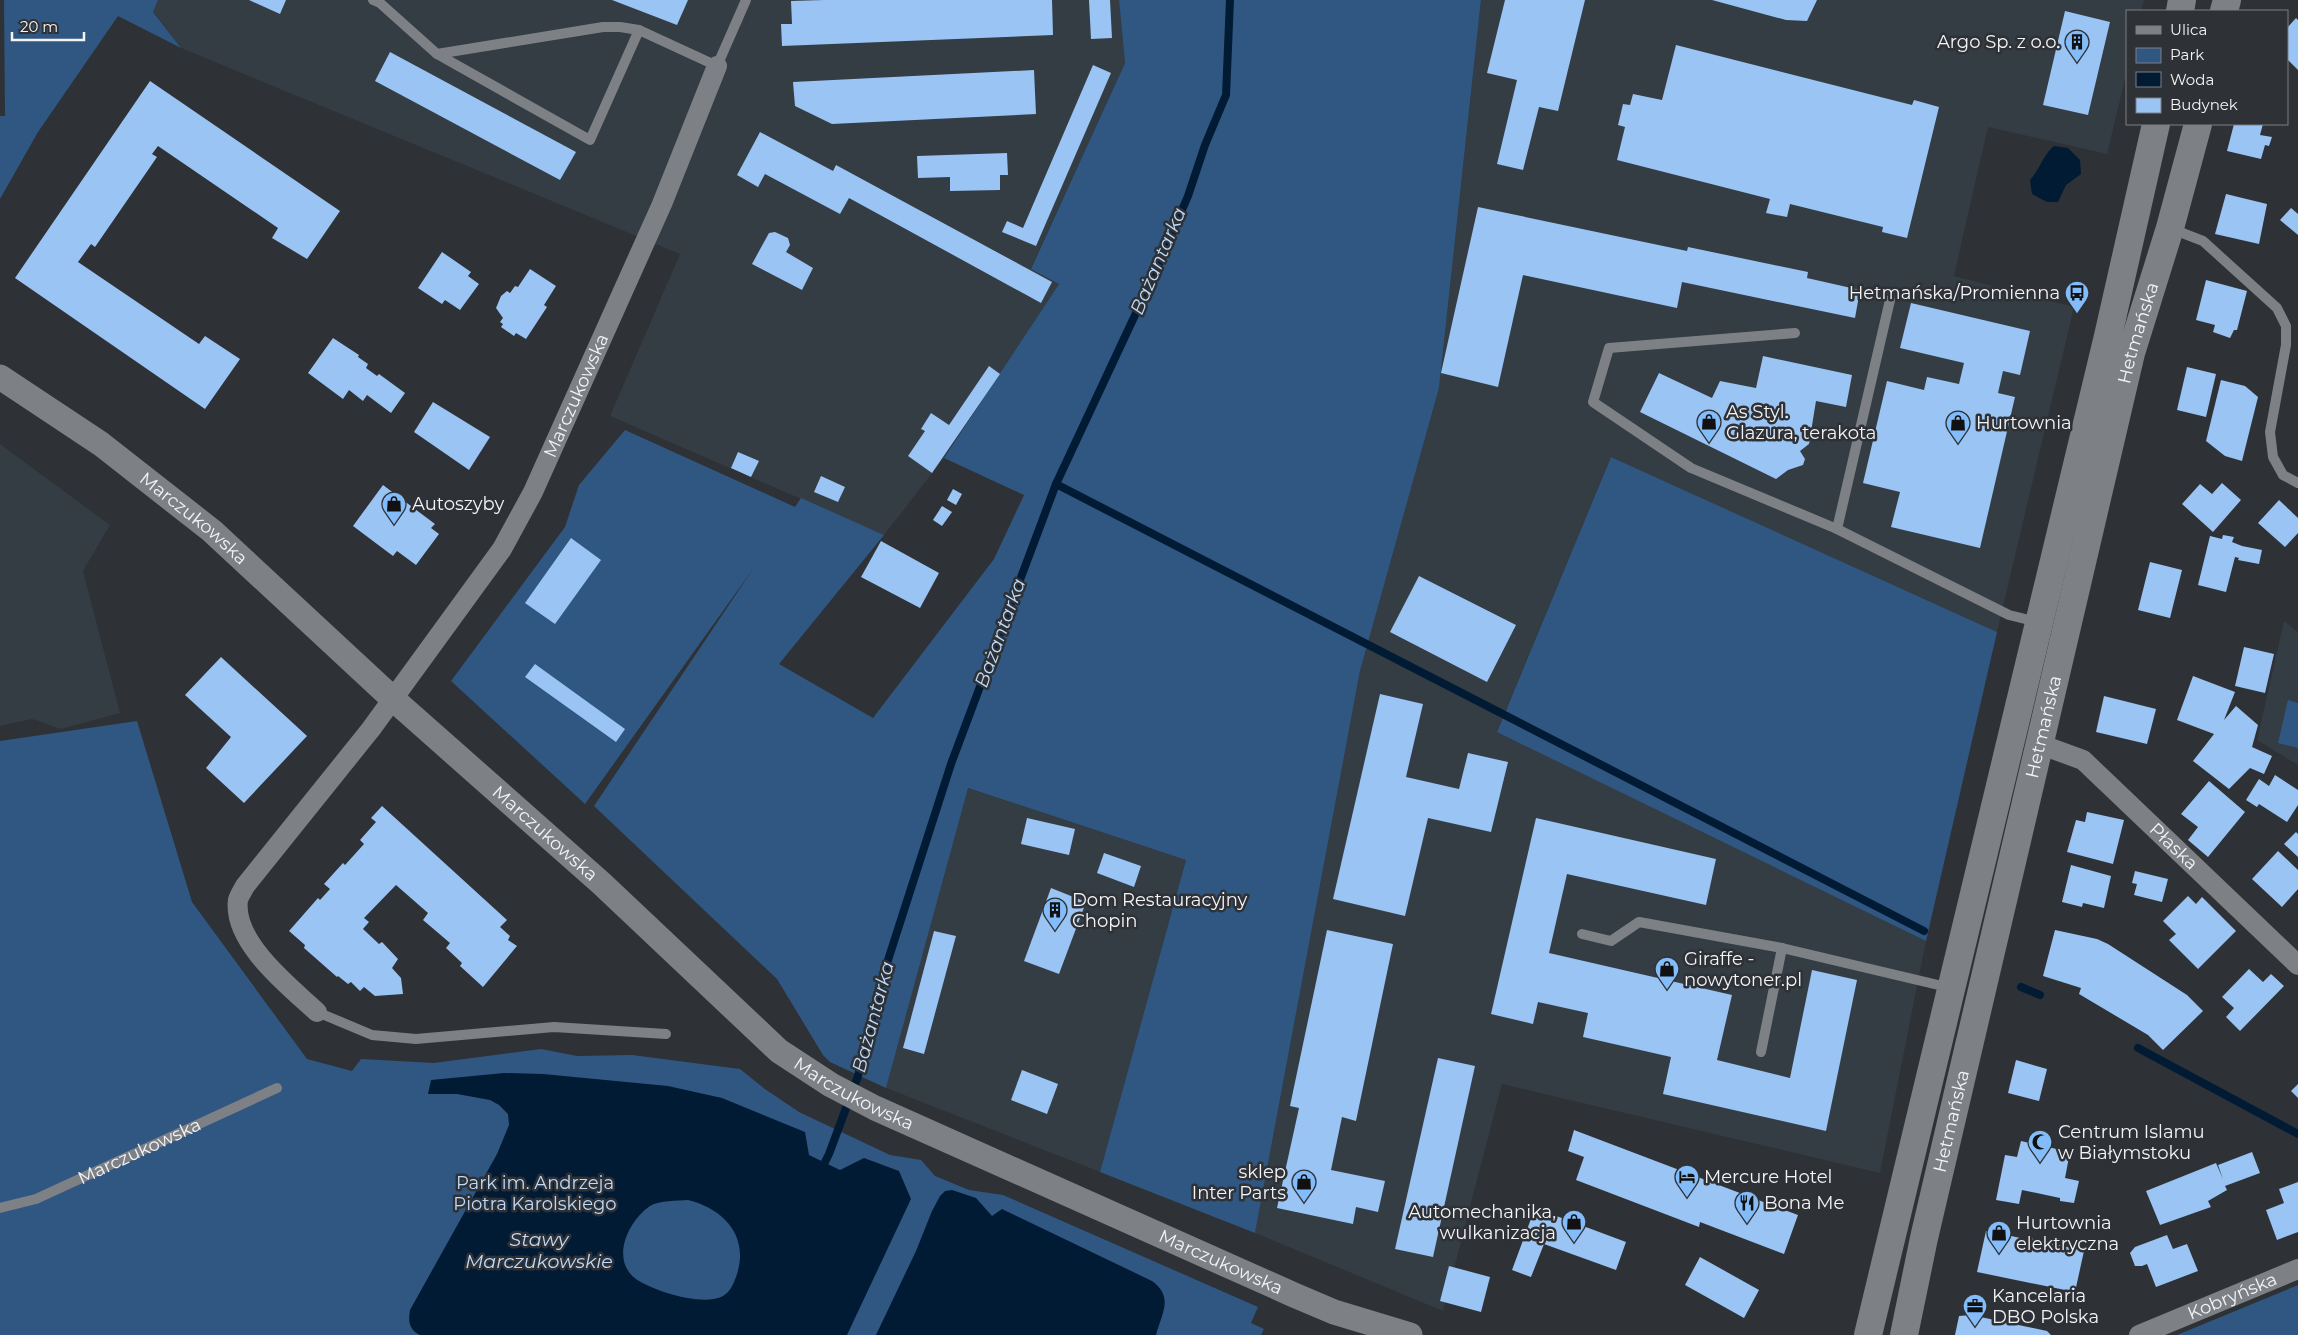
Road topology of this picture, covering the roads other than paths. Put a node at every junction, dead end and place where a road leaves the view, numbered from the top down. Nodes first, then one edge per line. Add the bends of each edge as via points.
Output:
1 (373, 0) edge
2 (746, 0) edge
3 (639, 30) junction
4 (437, 54) junction
5 (717, 66) junction
6 (2156, 125) edge
7 (2198, 125) edge
8 (2170, 228) junction
9 (1890, 300) dead end
10 (1796, 333) dead end
11 (0, 377) edge
12 (2298, 483) edge
13 (1837, 529) junction
14 (2039, 623) junction
15 (393, 699) junction
16 (2040, 744) junction
17 (1582, 934) dead end
18 (1782, 948) junction
19 (2298, 965) edge
20 (1952, 989) junction
21 (317, 1012) joint
22 (666, 1034) dead end
23 (1761, 1052) dead end
24 (277, 1088) dead end
25 (0, 1208) edge
26 (2298, 1269) edge
27 (1879, 1289) junction
28 (1912, 1297) junction
29 (1410, 1335) edge
30 (1868, 1335) edge
31 (1904, 1335) edge
32 (2139, 1335) edge

1 - 4 lane
2 - 5 lane
3 - 4 lane via 603,27
3 - 4 lane via 590,140
3 - 5 lane
5 - 15 street, Marczukowska via 662,204 520,518 502,549
6 - 14 main road, Hetmańska
7 - 8 main road, Hetmańska
8 - 12 lane via 2203,240 2277,308 2286,326 2286,345 2270,432 2273,457 2284,475
8 - 16 main road, Hetmańska via 2131,353
9 - 13 lane
10 - 13 lane via 1609,348 1593,402 1691,468
11 - 15 street, Marczukowska via 101,444 212,531
13 - 14 lane via 2009,615
14 - 20 main road, Hetmańska
15 - 21 street, Marczukowska via 244,886 238,900 247,939 268,967
15 - 29 street, Marczukowska via 601,883 765,1039 831,1085 875,1108 1294,1295 1334,1312
16 - 19 street, Płaska via 2083,760
16 - 28 main road, Hetmańska
17 - 18 lane via 1611,941 1639,922
18 - 20 lane
18 - 23 lane
20 - 27 main road, Hetmańska
21 - 22 lane via 372,1035 416,1039 554,1027
24 - 25 lane, Marczukowska via 36,1198
26 - 32 street, Kobryńska
27 - 28 main road via 1889,1302 1901,1303
27 - 30 main road, Hetmańska
28 - 31 main road, Hetmańska

